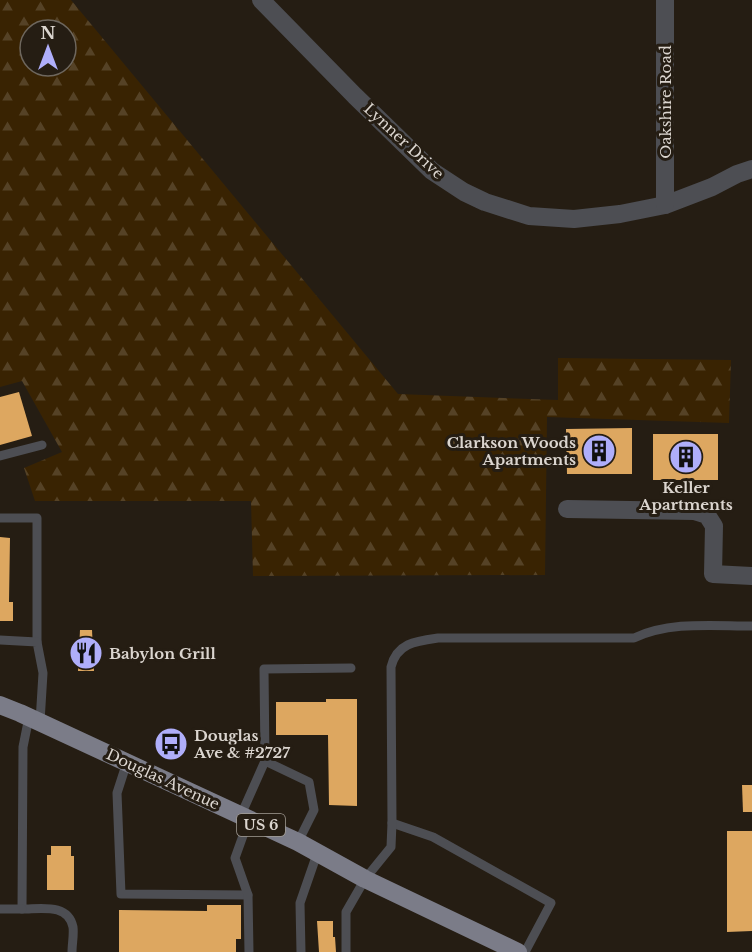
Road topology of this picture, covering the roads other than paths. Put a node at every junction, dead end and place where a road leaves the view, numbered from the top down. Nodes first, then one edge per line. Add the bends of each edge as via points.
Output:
1 (261, 0) edge
2 (665, 0) edge
3 (752, 169) edge
4 (665, 205) junction
5 (42, 445) dead end
6 (0, 456) edge
7 (567, 509) dead end
8 (0, 518) edge
9 (752, 576) edge
10 (752, 626) edge
11 (0, 640) edge
12 (37, 642) junction
13 (351, 668) dead end
14 (0, 705) edge
15 (35, 719) junction
16 (266, 761) junction
17 (127, 762) junction
18 (245, 817) junction
19 (392, 823) junction
20 (298, 842) junction
21 (317, 854) junction
22 (365, 879) junction
23 (248, 895) junction
24 (0, 909) edge
25 (22, 909) junction
26 (72, 952) edge
27 (249, 952) edge
28 (301, 952) edge
29 (346, 952) edge
30 (518, 952) edge
31 (525, 952) edge

1 - 4 street, Lynner Drive via 432,171 464,192 529,216 574,219
2 - 4 street, Oakshire Road
3 - 4 street, Lynner Drive
5 - 6 lane
7 - 9 street via 694,511 707,515 714,526 713,574
8 - 12 lane via 37,518
10 - 19 lane via 676,627 634,638 438,638 409,644 393,658 391,668
11 - 12 lane
12 - 15 lane via 43,674
13 - 16 lane via 264,669
14 - 15 main road, Douglas Avenue / US 6
15 - 17 main road, Douglas Avenue / US 6
15 - 25 lane via 23,747
16 - 18 lane
16 - 20 lane via 309,782 314,810
17 - 18 main road, Douglas Avenue / US 6
17 - 23 lane via 117,793 121,894
18 - 20 main road, Douglas Avenue / US 6
18 - 23 lane via 235,858
19 - 22 lane via 391,847
19 - 31 lane via 433,837 551,903
20 - 21 main road, Douglas Avenue / US 6
21 - 22 main road, Douglas Avenue / US 6
21 - 28 lane via 300,903
22 - 29 lane via 346,912
22 - 30 main road, Douglas Avenue / US 6
23 - 27 lane
24 - 25 lane
25 - 26 lane via 59,909 67,914 73,927

